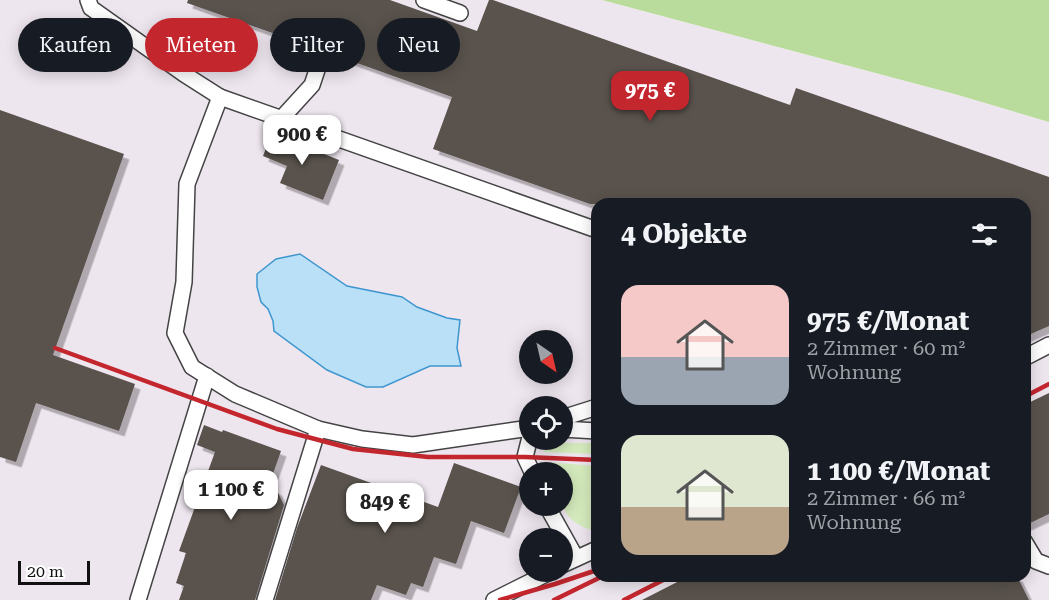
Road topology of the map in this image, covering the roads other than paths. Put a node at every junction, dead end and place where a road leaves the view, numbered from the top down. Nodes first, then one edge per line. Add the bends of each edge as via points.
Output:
1 (88, 0) edge
2 (424, 0) edge
3 (460, 13) dead end
4 (316, 72) edge
5 (220, 97) junction
6 (280, 119) junction
7 (591, 228) edge
8 (1049, 345) edge
9 (1031, 354) edge
10 (207, 376) junction
11 (591, 409) edge
12 (573, 415) edge
13 (318, 429) junction
14 (519, 430) edge
15 (573, 430) edge
16 (591, 431) edge
17 (591, 552) edge
18 (1031, 553) edge
19 (573, 560) edge
20 (1049, 566) edge
21 (530, 582) edge
22 (138, 600) edge
23 (265, 600) edge
24 (494, 600) edge

1 - 5 lane via 91,8
2 - 3 lane
4 - 6 lane via 312,86
5 - 6 lane
5 - 10 lane via 187,184 184,282 175,333 192,367
6 - 7 lane
8 - 9 lane
10 - 13 lane via 235,394
10 - 22 lane
11 - 12 lane
13 - 14 lane via 413,445
13 - 23 lane
15 - 16 lane
17 - 19 lane
18 - 20 lane via 1036,561
21 - 24 lane

